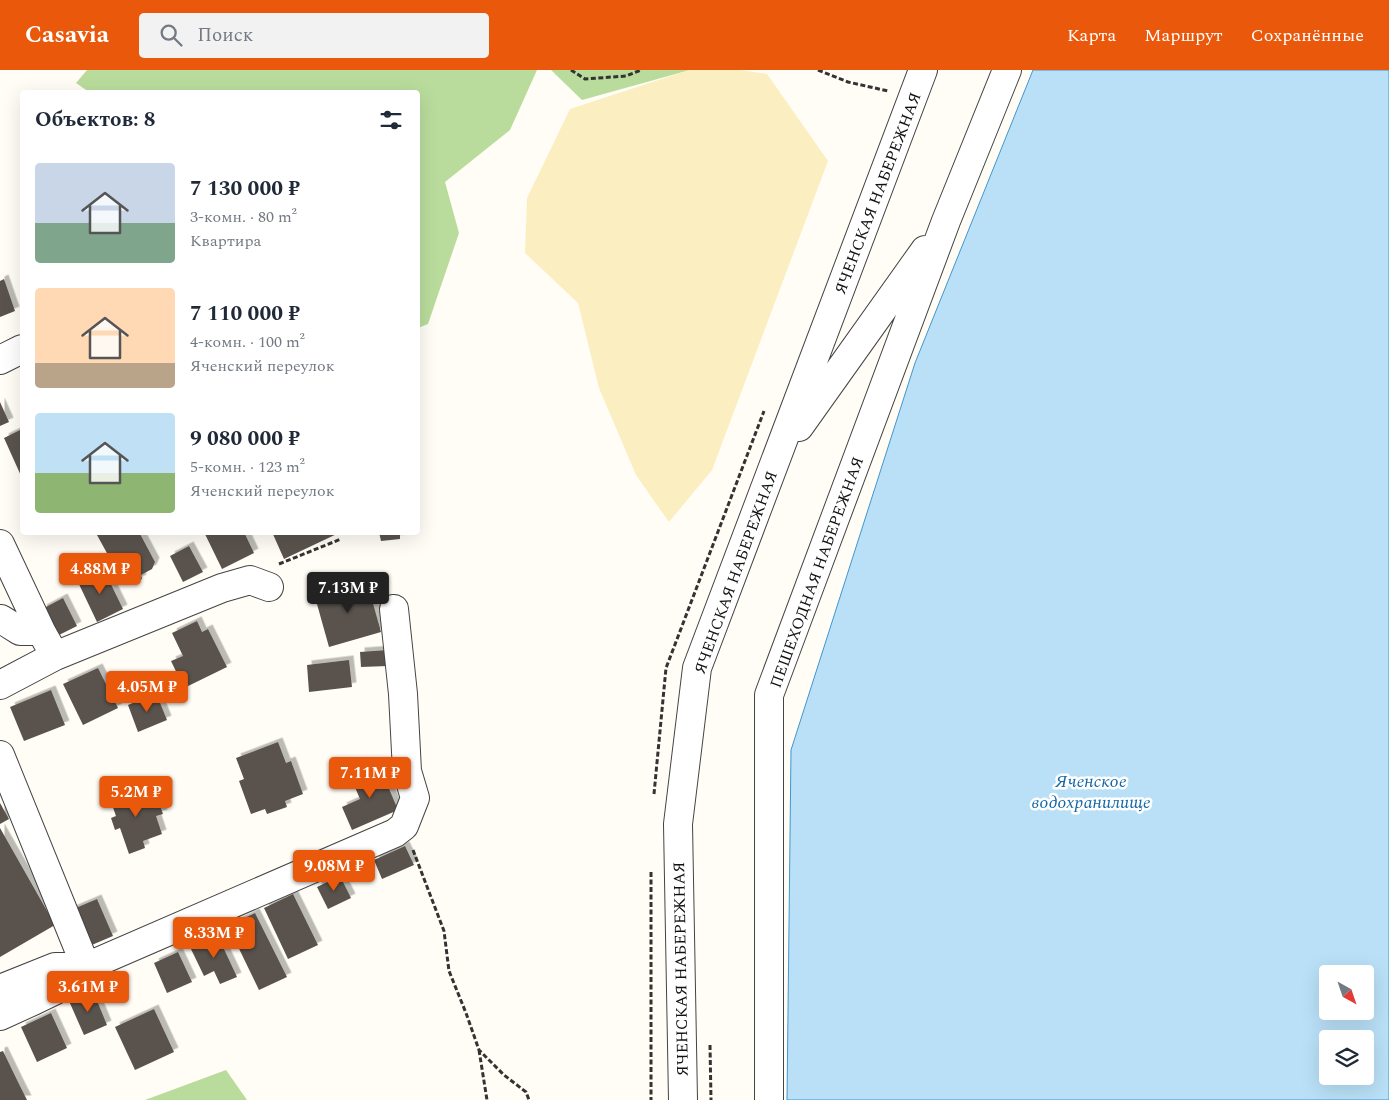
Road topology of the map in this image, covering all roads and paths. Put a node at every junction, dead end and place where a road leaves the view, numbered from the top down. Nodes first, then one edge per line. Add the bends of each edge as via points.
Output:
1 (571, 70) edge
2 (641, 70) edge
3 (818, 70) edge
4 (923, 70) edge
5 (1007, 70) edge
6 (888, 91) dead end
7 (946, 221) junction
8 (20, 350) edge
9 (0, 360) edge
10 (776, 458) junction
11 (341, 539) dead end
12 (0, 544) edge
13 (259, 583) joint
14 (394, 609) dead end
15 (2, 619) dead end
16 (41, 630) junction
17 (55, 656) junction
18 (0, 685) edge
19 (0, 755) edge
20 (394, 833) junction
21 (86, 967) junction
22 (58, 988) dead end
23 (0, 989) edge
24 (0, 1016) edge
25 (710, 1041) dead end
26 (479, 1050) junction
27 (487, 1100) edge
28 (529, 1100) edge
29 (683, 1100) edge
30 (711, 1100) edge
31 (769, 1100) edge

1 - 2 path via 585,79 626,76
3 - 6 path via 848,82
4 - 10 street, ЯЧЕНСКАЯ НАБЕРЕЖНАЯ
5 - 7 street, ПЕШЕХОДНАЯ НАБЕРЕЖНАЯ
7 - 10 street
7 - 31 street, ПЕШЕХОДНАЯ НАБЕРЕЖНАЯ via 769,696
8 - 9 street
10 - 29 street, ЯЧЕНСКАЯ НАБЕРЕЖНАЯ via 697,668 678,824
11 - 13 path via 268,568
12 - 16 street
13 - 17 street via 222,588
14 - 20 street via 407,771 415,798 404,826
15 - 16 street via 20,631
16 - 17 street
17 - 18 street
19 - 21 street
20 - 21 street
20 - 26 path via 411,845 420,867 444,931 449,971
21 - 23 street via 55,967
22 - 24 street
25 - 30 path
26 - 27 path
26 - 28 path via 526,1092

